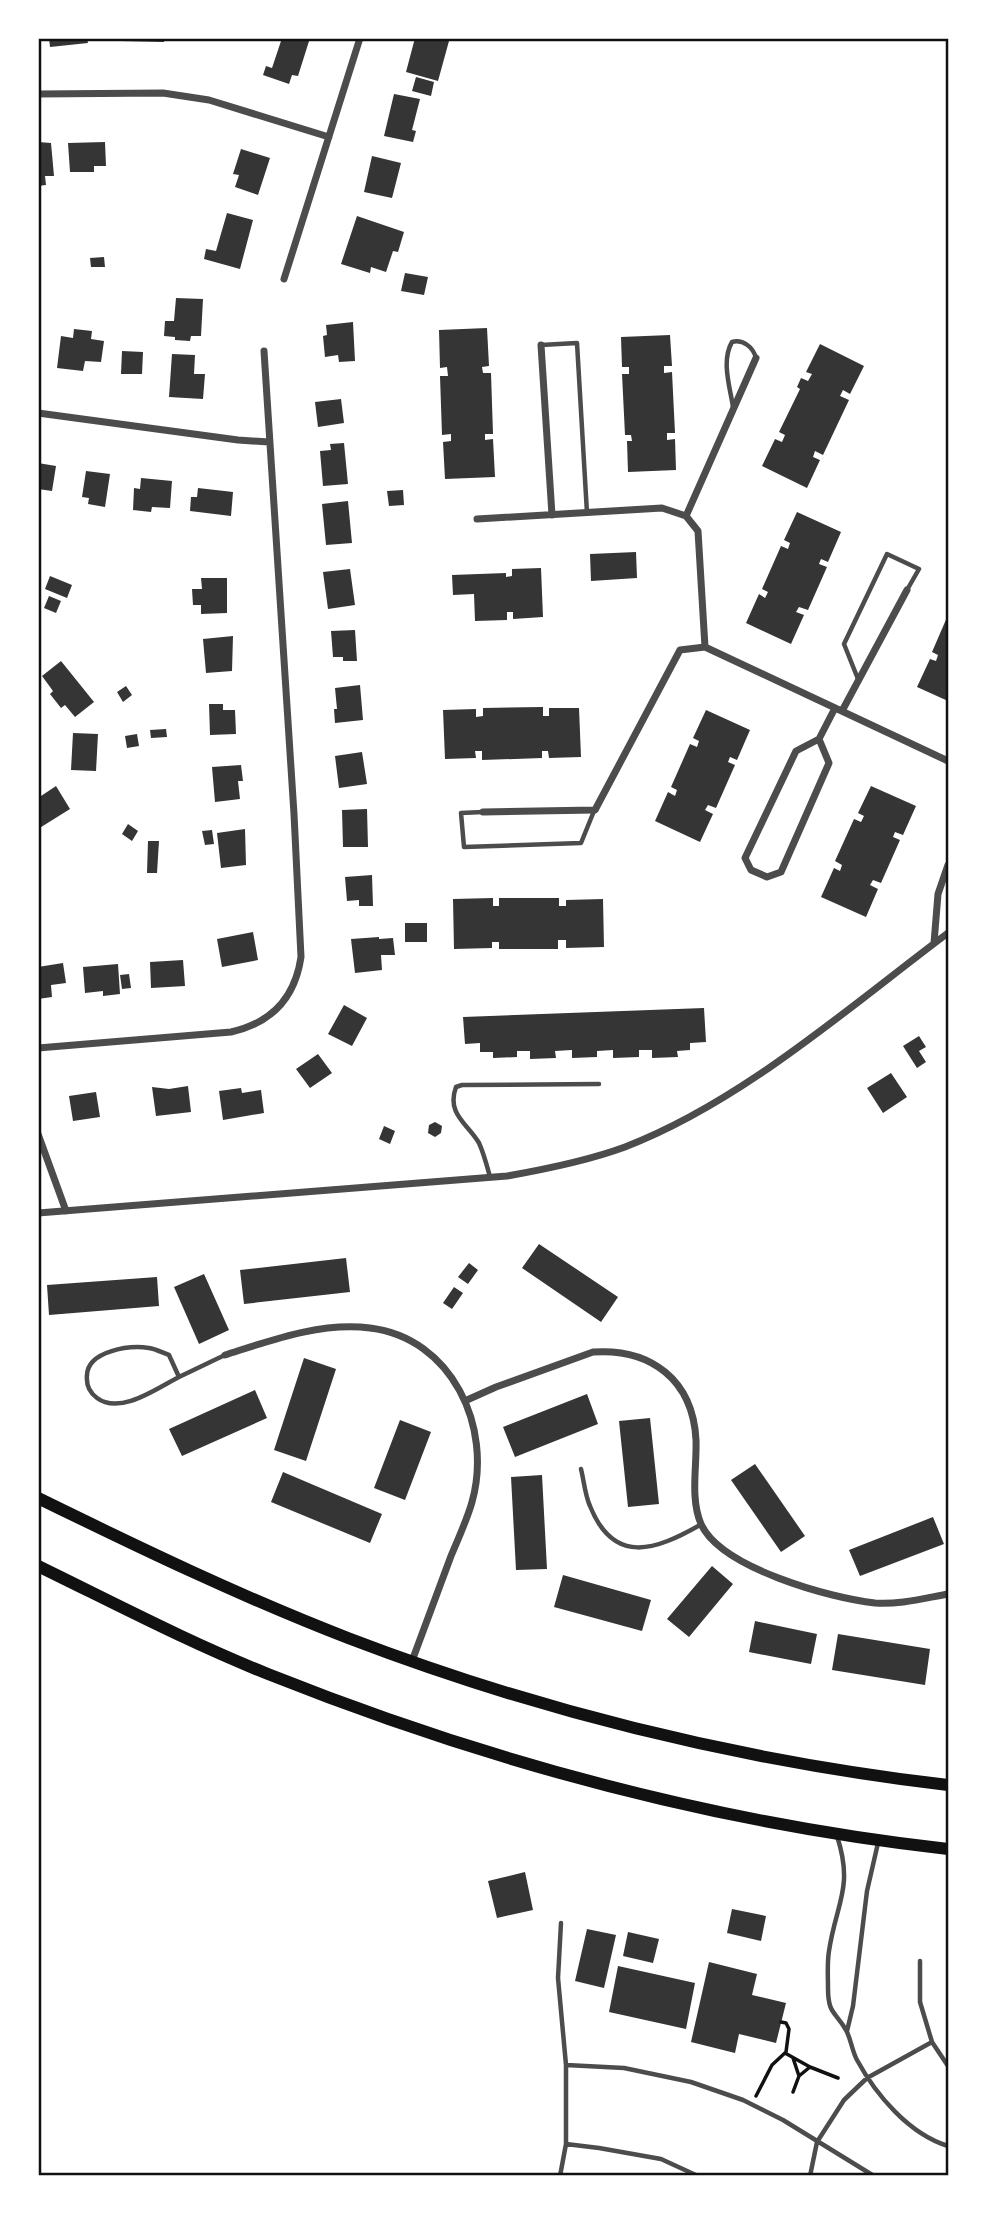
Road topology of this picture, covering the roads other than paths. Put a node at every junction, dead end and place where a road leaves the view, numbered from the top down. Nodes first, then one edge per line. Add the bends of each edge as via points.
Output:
1 (360, 38) edge
2 (38, 94) edge
3 (329, 137) junction
4 (284, 279) dead end
5 (541, 345) joint
6 (264, 351) dead end
7 (757, 358) joint
8 (734, 409) junction
9 (38, 413) edge
10 (268, 442) junction
11 (587, 513) junction
12 (552, 515) junction
13 (686, 516) junction
14 (477, 519) dead end
15 (907, 590) joint
16 (705, 647) junction
17 (859, 680) junction
18 (839, 710) junction
19 (819, 739) junction
20 (948, 761) edge
21 (594, 810) junction
22 (483, 812) joint
23 (948, 865) edge
24 (948, 933) edge
25 (934, 943) junction
26 (38, 1048) edge
27 (598, 1084) dead end
28 (38, 1134) edge
29 (491, 1177) junction
30 (65, 1211) junction
31 (38, 1213) edge
32 (225, 1355) joint
33 (179, 1377) junction
34 (467, 1400) junction
35 (581, 1469) dead end
36 (38, 1498) edge
37 (701, 1524) junction
38 (38, 1566) edge
39 (948, 1594) edge
40 (412, 1661) junction
41 (948, 1785) edge
42 (835, 1832) junction
43 (879, 1839) junction
44 (948, 1849) edge
45 (561, 1923) dead end
46 (920, 1961) dead end
47 (847, 2031) junction
48 (932, 2042) junction
49 (566, 2066) junction
50 (948, 2066) edge
51 (867, 2078) junction
52 (817, 2142) junction
53 (566, 2144) junction
54 (948, 2146) edge
55 (560, 2175) edge
56 (698, 2175) edge
57 (810, 2175) edge
58 (874, 2175) edge

1 - 3 street
2 - 3 street via 163,93 209,100
3 - 4 street
5 - 11 lane via 577,344
5 - 12 street
6 - 10 street
7 - 8 street
7 - 8 lane via 738,340 727,350
8 - 13 street
9 - 10 street
10 - 26 street via 294,814 301,957 296,979 284,1002 250,1027
11 - 12 street
11 - 13 street via 662,508
12 - 14 street
13 - 16 street via 698,531
15 - 17 street
15 - 17 lane via 919,569 887,554 844,644
16 - 18 street
16 - 21 street via 680,650
17 - 18 street
18 - 19 street
18 - 20 street
19 - 19 street via 796,751 745,858 751,870 767,877 781,872 829,763
21 - 22 street
21 - 22 lane via 581,843 464,847 461,813
23 - 25 street via 938,894
24 - 25 street
25 - 29 street via 782,1059 691,1115 605,1154 546,1170
27 - 29 lane via 456,1087 460,1121 476,1138
28 - 30 street
29 - 30 street
30 - 31 street
32 - 33 lane
32 - 34 street via 302,1333 371,1328 416,1344 432,1355
33 - 33 lane via 149,1395 110,1404 92,1394 87,1384 91,1362 110,1350 149,1348 169,1355
34 - 37 street via 593,1352 627,1353 661,1368 678,1384 692,1417 695,1504
34 - 40 street via 477,1453 473,1501
35 - 37 lane via 598,1523 623,1545 660,1546
36 - 40 main road via 274,1608
37 - 39 street via 710,1538 753,1568 836,1595 877,1603
38 - 42 main road via 267,1674 430,1733 579,1779
40 - 41 main road via 647,1732 825,1768
42 - 43 main road
42 - 47 lane via 844,1858 845,1890 829,1951 828,1991 830,2010
43 - 44 main road
43 - 47 lane
45 - 49 lane via 558,1978
46 - 48 lane via 920,2002
47 - 51 lane
48 - 50 lane
48 - 51 lane
49 - 52 lane via 624,2068 691,2082 752,2105
49 - 53 lane
51 - 52 lane via 844,2100
51 - 54 lane via 911,2126
52 - 57 lane
52 - 58 lane
53 - 55 lane
53 - 56 lane via 661,2159

